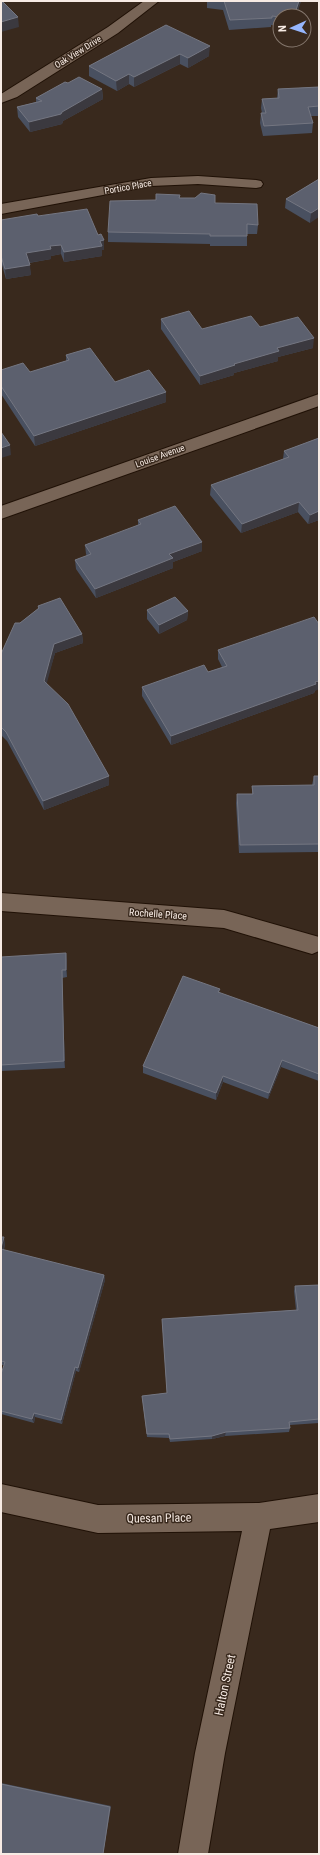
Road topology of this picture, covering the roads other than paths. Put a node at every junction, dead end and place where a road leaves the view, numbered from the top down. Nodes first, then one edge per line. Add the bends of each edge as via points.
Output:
1 (152, 1) edge
2 (1, 99) edge
3 (256, 184) dead end
4 (1, 209) edge
5 (319, 400) edge
6 (1, 513) edge
7 (1, 902) edge
8 (312, 944) dead end
9 (1, 1498) edge
10 (319, 1508) edge
11 (259, 1517) junction
12 (193, 1854) edge

1 - 2 street, Oak View Drive via 130,19 10,96
3 - 4 street, Portico Place via 198,180 151,182
5 - 6 street, Louise Avenue
7 - 8 street, Rochelle Place via 224,919
9 - 11 street, Quesan Place via 98,1519
10 - 11 street, Quesan Place
11 - 12 street, Halton Street via 210,1753

